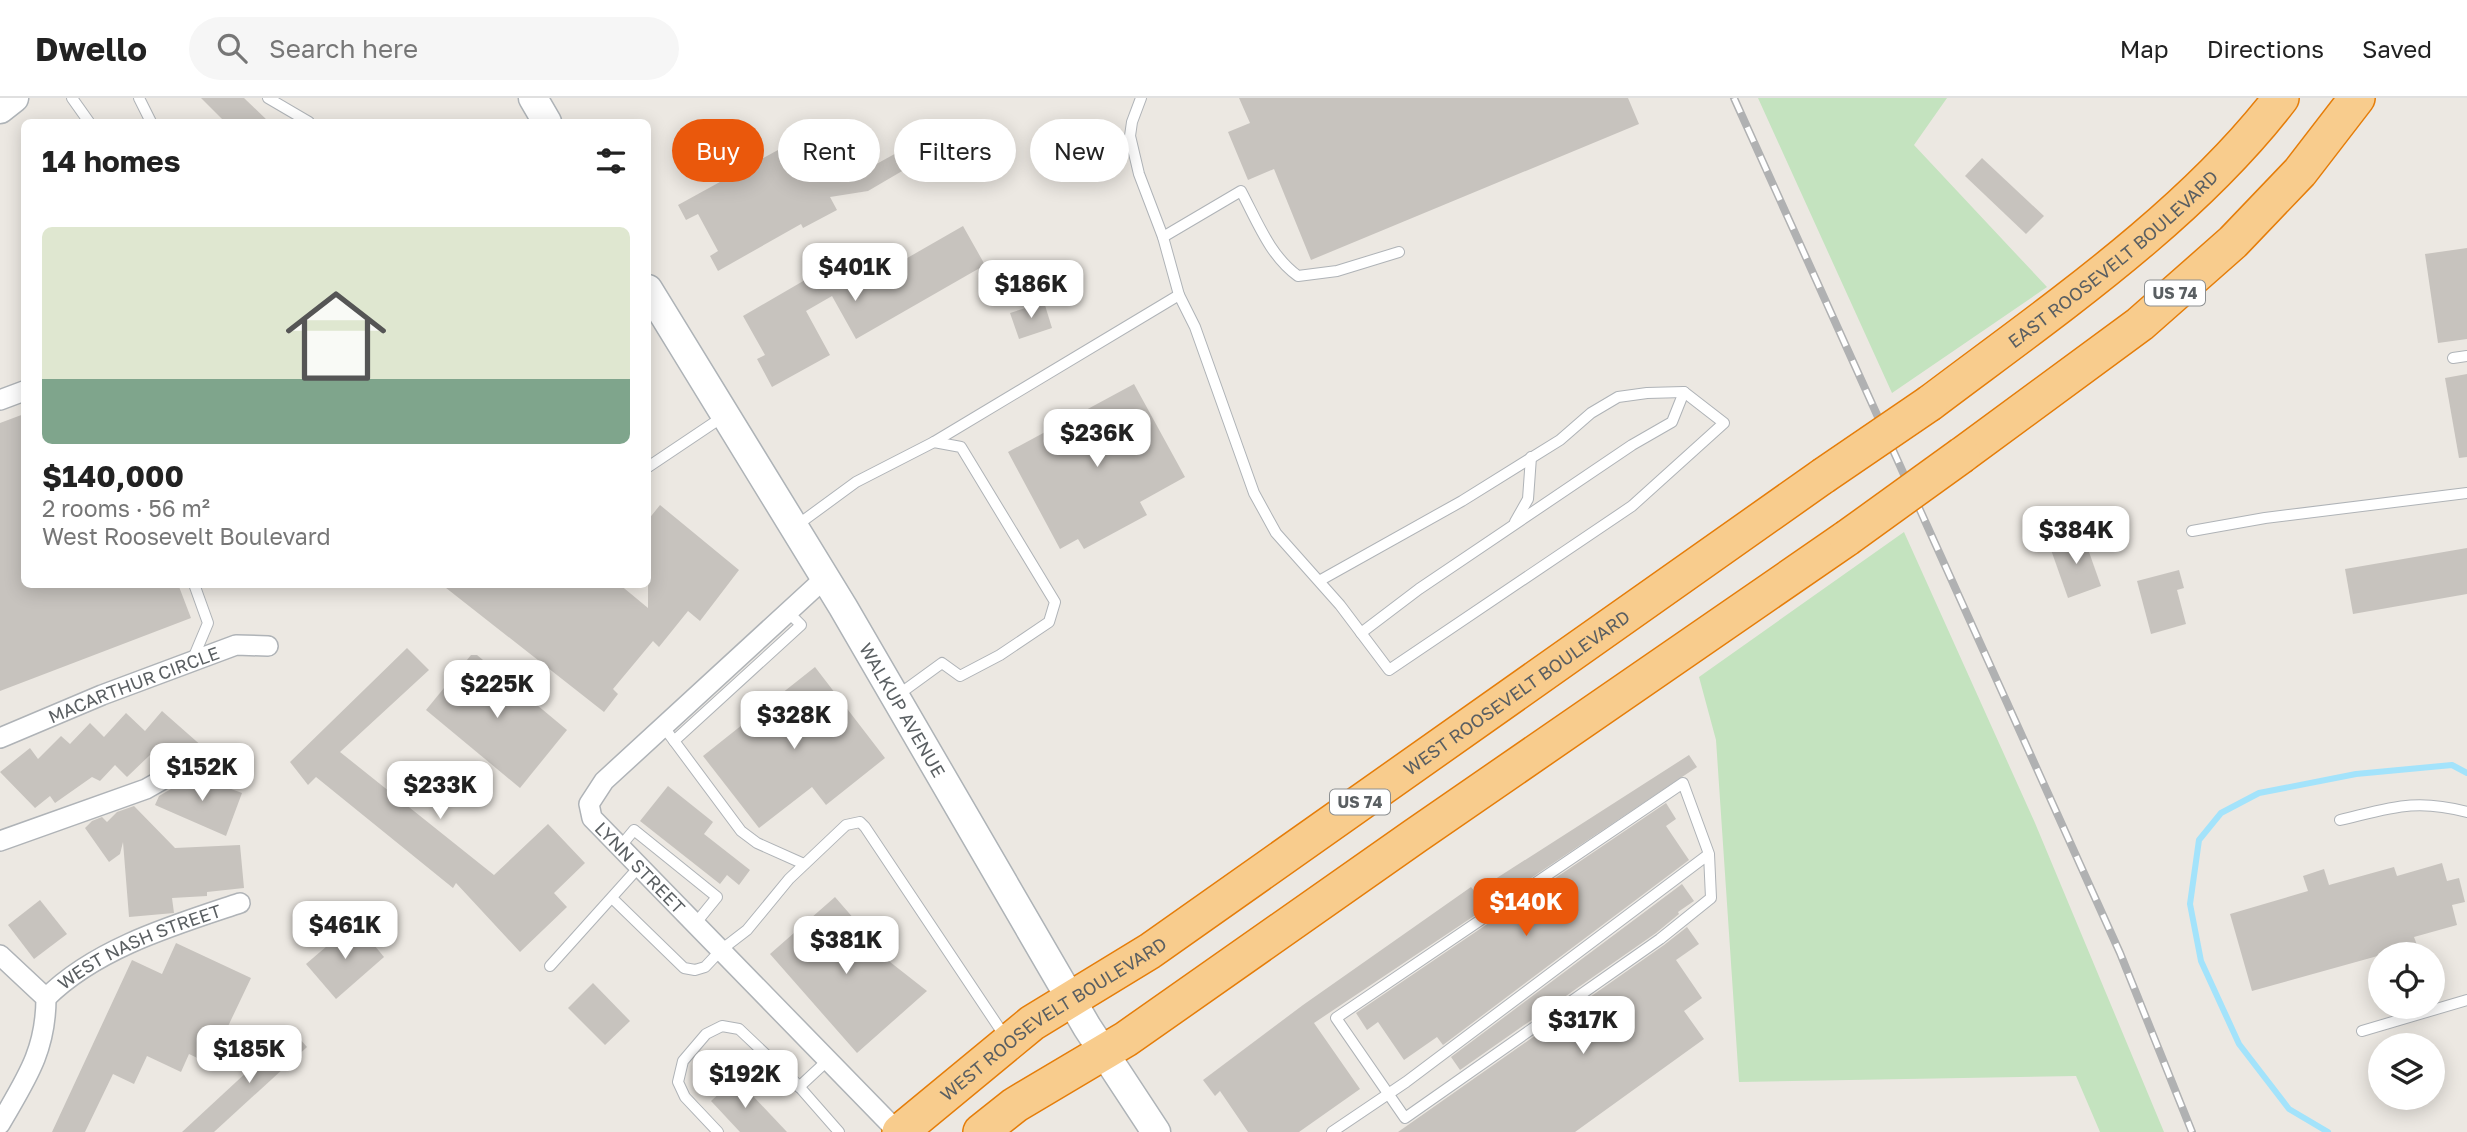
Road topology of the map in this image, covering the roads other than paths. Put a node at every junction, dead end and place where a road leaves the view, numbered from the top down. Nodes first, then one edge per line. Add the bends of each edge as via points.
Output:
1 (14, 98) edge
2 (72, 98) edge
3 (139, 98) edge
4 (268, 98) edge
5 (1142, 98) edge
6 (2281, 98) edge
7 (2357, 98) edge
8 (0, 109) edge
9 (87, 119) edge
10 (150, 119) edge
11 (304, 119) edge
12 (1163, 237) junction
13 (1399, 252) dead end
14 (651, 295) edge
15 (1179, 295) junction
16 (2467, 356) edge
17 (2453, 358) dead end
18 (21, 392) edge
19 (1684, 392) junction
20 (0, 400) edge
21 (1930, 403) joint
22 (724, 416) junction
23 (934, 442) junction
24 (1531, 457) junction
25 (651, 465) edge
26 (2467, 493) edge
27 (1513, 526) junction
28 (794, 528) junction
29 (2192, 531) dead end
30 (825, 578) junction
31 (1319, 582) junction
32 (195, 588) edge
33 (1361, 633) junction
34 (268, 646) dead end
35 (192, 661) junction
36 (895, 697) junction
37 (669, 734) junction
38 (0, 737) edge
39 (176, 772) dead end
40 (2467, 812) edge
41 (2340, 820) dead end
42 (0, 841) edge
43 (620, 847) junction
44 (1709, 855) junction
45 (804, 864) junction
46 (639, 867) junction
47 (611, 898) junction
48 (240, 903) dead end
49 (695, 924) junction
50 (721, 950) junction
51 (0, 955) edge
52 (550, 966) dead end
53 (46, 998) junction
54 (1071, 1000) junction
55 (2467, 1000) edge
56 (2362, 1031) dead end
57 (1009, 1043) junction
58 (1104, 1052) junction
59 (828, 1060) junction
60 (799, 1087) junction
61 (1388, 1094) junction
62 (0, 1124) edge
63 (718, 1132) edge
64 (839, 1132) edge
65 (899, 1132) edge
66 (981, 1132) edge
67 (1156, 1132) edge
68 (1332, 1132) edge

1 - 8 street
2 - 9 lane
3 - 10 lane
4 - 11 lane
5 - 12 lane via 1130,136
6 - 21 highway, EAST ROOSEVELT BOULEVARD / US 74 via 2259,127 2177,208 2087,284
7 - 58 highway, US 74, bridge via 2300,172 2233,242 2140,324 1847,538
12 - 13 lane via 1241,191 1271,247 1298,276 1337,271
12 - 15 lane
14 - 22 street, WALKUP AVENUE
15 - 23 lane
15 - 31 lane via 1195,327 1254,493 1276,533
16 - 17 lane
18 - 20 street
19 - 24 lane via 1618,397
19 - 27 lane via 1672,422
19 - 33 lane via 1724,423 1632,506 1389,670
21 - 54 highway, WEST ROOSEVELT BOULEVARD / US 74, bridge via 1150,951
22 - 25 lane
22 - 28 street, WALKUP AVENUE
23 - 28 lane via 856,482
23 - 36 lane via 961,447 1055,602 1049,622 1000,655 960,676 942,663
24 - 27 lane via 1528,499
24 - 31 lane
26 - 29 lane via 2265,517
27 - 33 lane
28 - 30 street, WALKUP AVENUE
30 - 36 street, WALKUP AVENUE
30 - 37 street, LYNN STREET
31 - 33 lane
32 - 35 lane via 208,622
34 - 35 street, MACARTHUR CIRCLE via 236,645
35 - 38 street, MACARTHUR CIRCLE
36 - 54 street, WALKUP AVENUE
37 - 43 street, LYNN STREET via 604,781 589,804 592,818
37 - 45 lane via 741,831
39 - 42 street via 146,789
40 - 41 lane via 2438,804 2402,805
43 - 46 street, LYNN STREET
43 - 49 lane via 635,830 717,897
44 - 61 lane
44 - 61 lane via 1711,898 1660,939 1405,1118
44 - 61 lane via 1683,783 1336,1018
45 - 50 lane via 747,930
45 - 57 lane via 846,825 860,822 866,827
46 - 47 lane
46 - 49 street, LYNN STREET
47 - 50 lane via 684,968 705,967
47 - 52 lane
48 - 53 street, WEST NASH STREET via 156,931 64,979
49 - 50 street, LYNN STREET
50 - 59 street, LYNN STREET
51 - 53 street
53 - 62 street via 38,1055
54 - 57 highway, WEST ROOSEVELT BOULEVARD / US 74
54 - 58 street, WALKUP AVENUE
55 - 56 lane
57 - 65 highway, WEST ROOSEVELT BOULEVARD / US 74
58 - 66 highway, US 74 via 1015,1105
58 - 67 street, WALKUP AVENUE
59 - 60 lane
59 - 65 street, LYNN STREET
60 - 63 lane via 740,1029 723,1026 706,1034 683,1061 678,1082 685,1097
60 - 64 lane
61 - 68 lane

